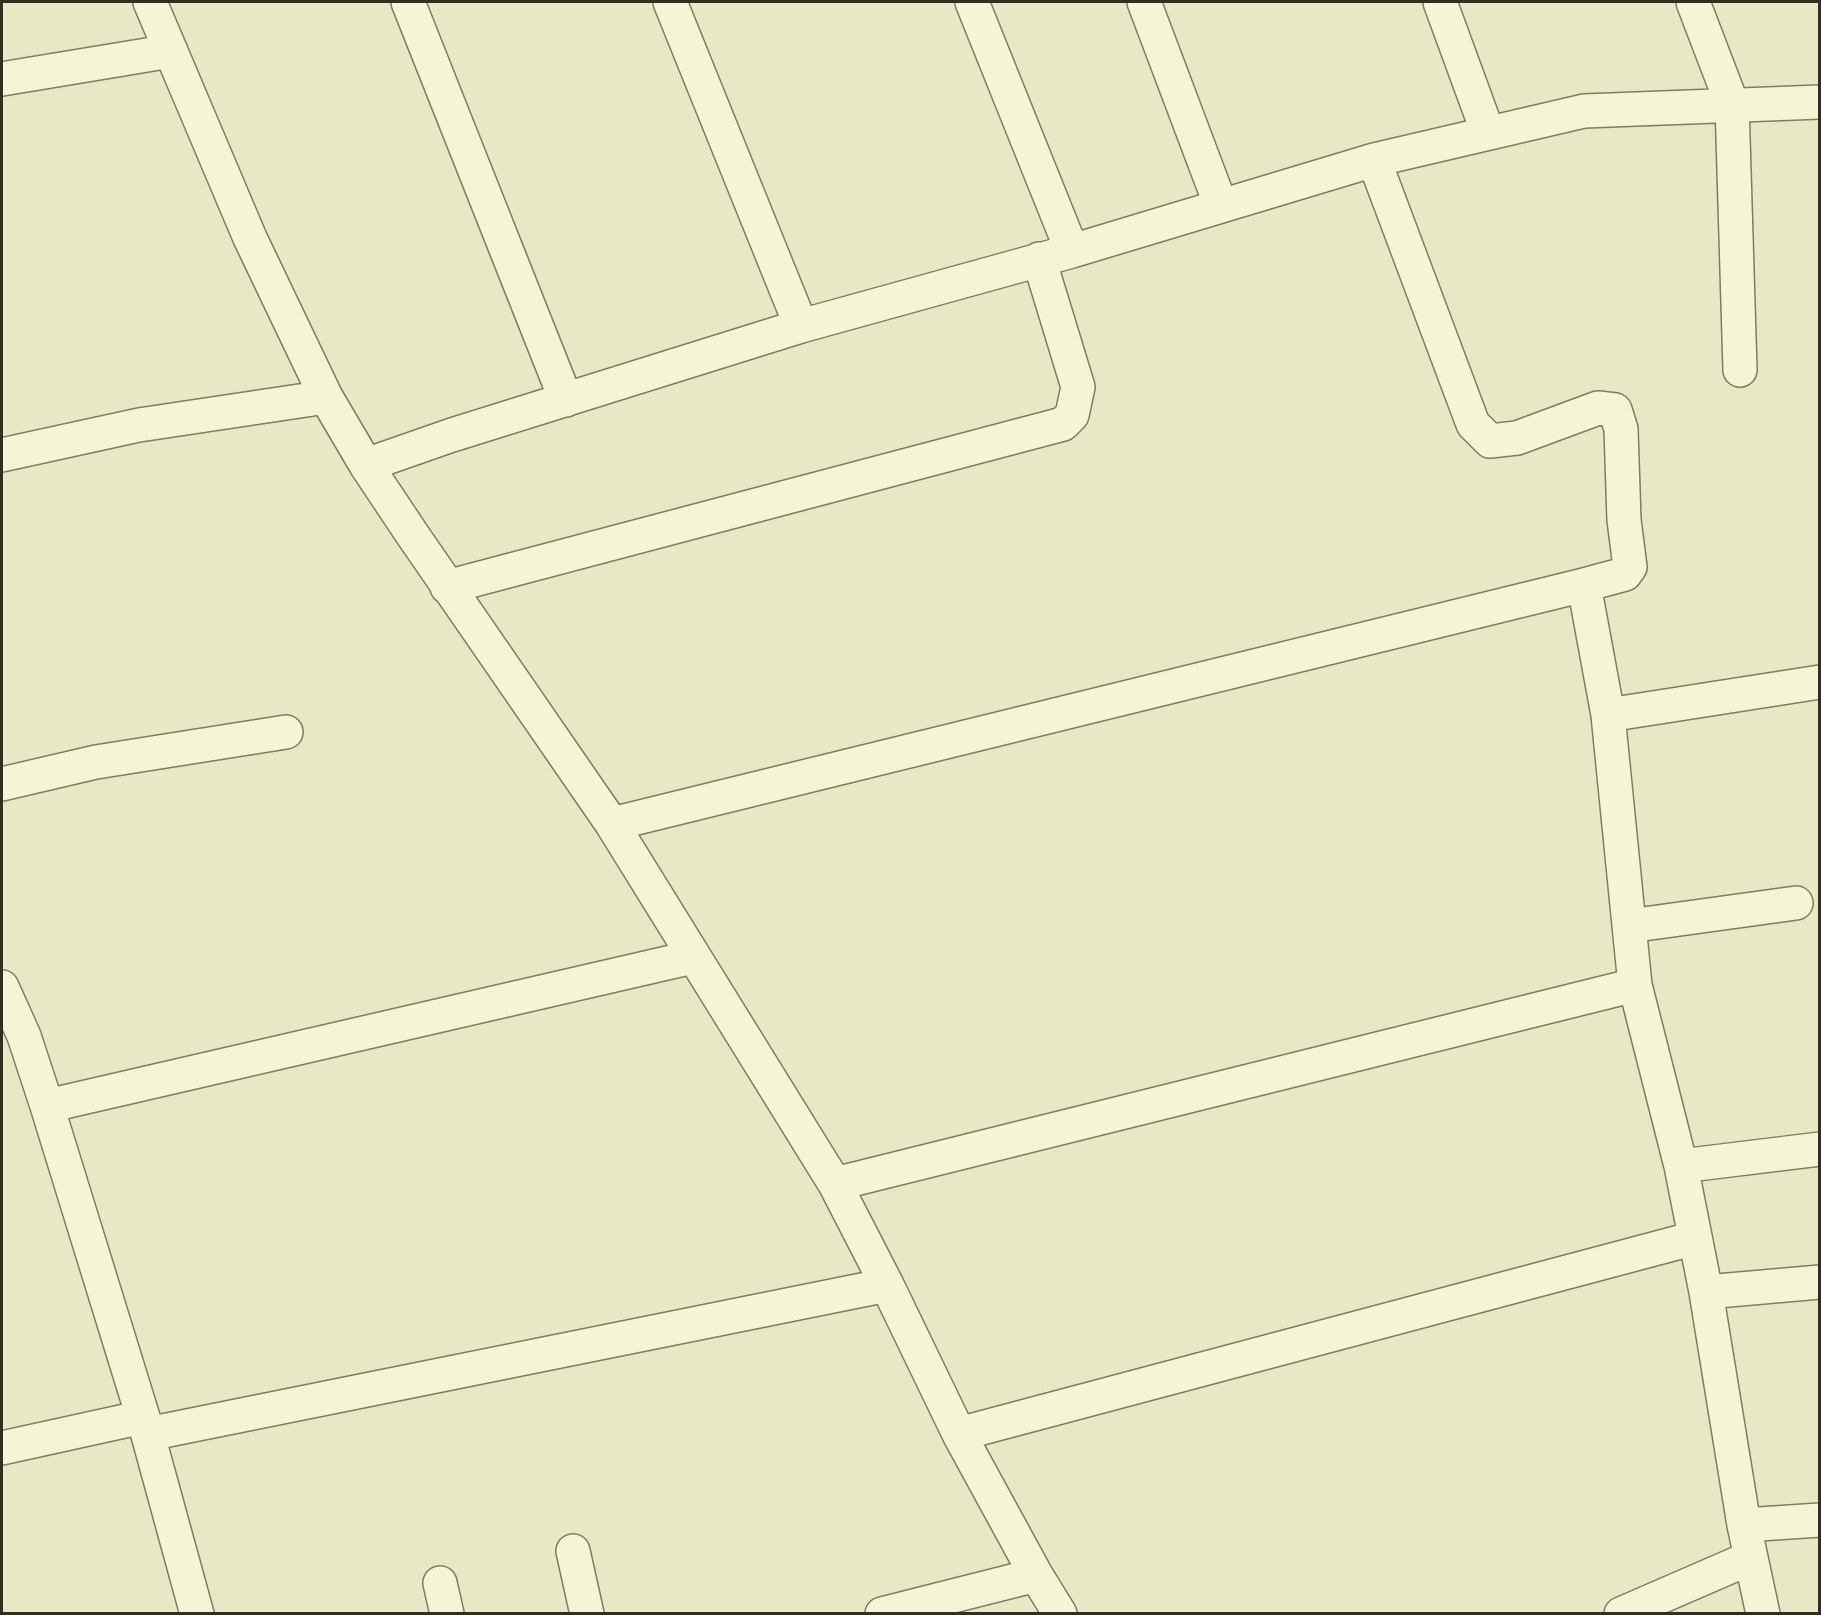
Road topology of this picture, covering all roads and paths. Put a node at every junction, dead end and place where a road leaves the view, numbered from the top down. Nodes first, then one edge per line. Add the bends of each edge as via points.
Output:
1 (150, 2) edge
2 (408, 2) edge
3 (670, 2) edge
4 (972, 2) edge
5 (1144, 2) edge
6 (1440, 2) edge
7 (1693, 2) edge
8 (171, 51) junction
9 (2, 79) edge
10 (1820, 102) edge
11 (1732, 105) junction
12 (1488, 133) junction
13 (1374, 160) junction
14 (1221, 206) junction
15 (1072, 252) junction
16 (1039, 260) junction
17 (801, 326) junction
18 (1740, 370) dead end
19 (326, 397) junction
20 (566, 400) junction
21 (2, 455) edge
22 (366, 465) junction
23 (1584, 585) junction
24 (447, 587) junction
25 (1820, 682) edge
26 (1608, 715) junction
27 (286, 732) dead end
28 (2, 784) edge
29 (612, 824) junction
30 (1796, 903) dead end
31 (1629, 926) junction
32 (693, 957) junction
33 (1635, 985) junction
34 (2, 987) edge
35 (13, 1040) edge
36 (47, 1106) junction
37 (1820, 1149) edge
38 (1681, 1166) junction
39 (835, 1184) junction
40 (1695, 1238) junction
41 (1820, 1282) edge
42 (887, 1285) junction
43 (1706, 1292) junction
44 (145, 1426) junction
45 (959, 1434) junction
46 (2, 1448) edge
47 (1820, 1520) edge
48 (1744, 1525) junction
49 (573, 1551) dead end
50 (1750, 1557) junction
51 (1036, 1575) junction
52 (197, 1614) edge
53 (587, 1614) edge
54 (882, 1614) edge
55 (1060, 1614) edge
56 (1621, 1614) edge
57 (1763, 1614) edge

1 - 8 street
2 - 20 street
3 - 17 street
4 - 15 street
5 - 14 street
6 - 12 street
7 - 11 street
8 - 9 street
8 - 19 street via 250,238
10 - 11 street
11 - 12 street via 1584,111
11 - 18 street
12 - 13 street
13 - 14 street
13 - 23 street via 1473,424 1490,441 1517,438 1598,408 1615,410 1621,429 1630,567 1625,574
14 - 15 street
15 - 16 street
16 - 17 street
16 - 24 street via 1078,387 1072,415 1064,424
17 - 20 street
19 - 21 street via 139,425
19 - 22 street
20 - 22 street
22 - 24 street
23 - 26 street
23 - 29 street
24 - 29 street
25 - 26 street
26 - 31 street
27 - 28 street via 96,762
29 - 32 street
30 - 31 street
31 - 33 street
32 - 36 street
32 - 39 street
33 - 38 street
33 - 39 street
34 - 35 street
35 - 36 street
36 - 44 street
37 - 38 street
38 - 40 street
39 - 42 street
40 - 43 street
40 - 45 street
41 - 43 street
42 - 44 street
42 - 45 street
43 - 48 street
44 - 46 street
44 - 52 street
45 - 51 street
47 - 48 street
48 - 50 street
49 - 53 street
50 - 56 street
50 - 57 street
51 - 54 street
51 - 55 street

